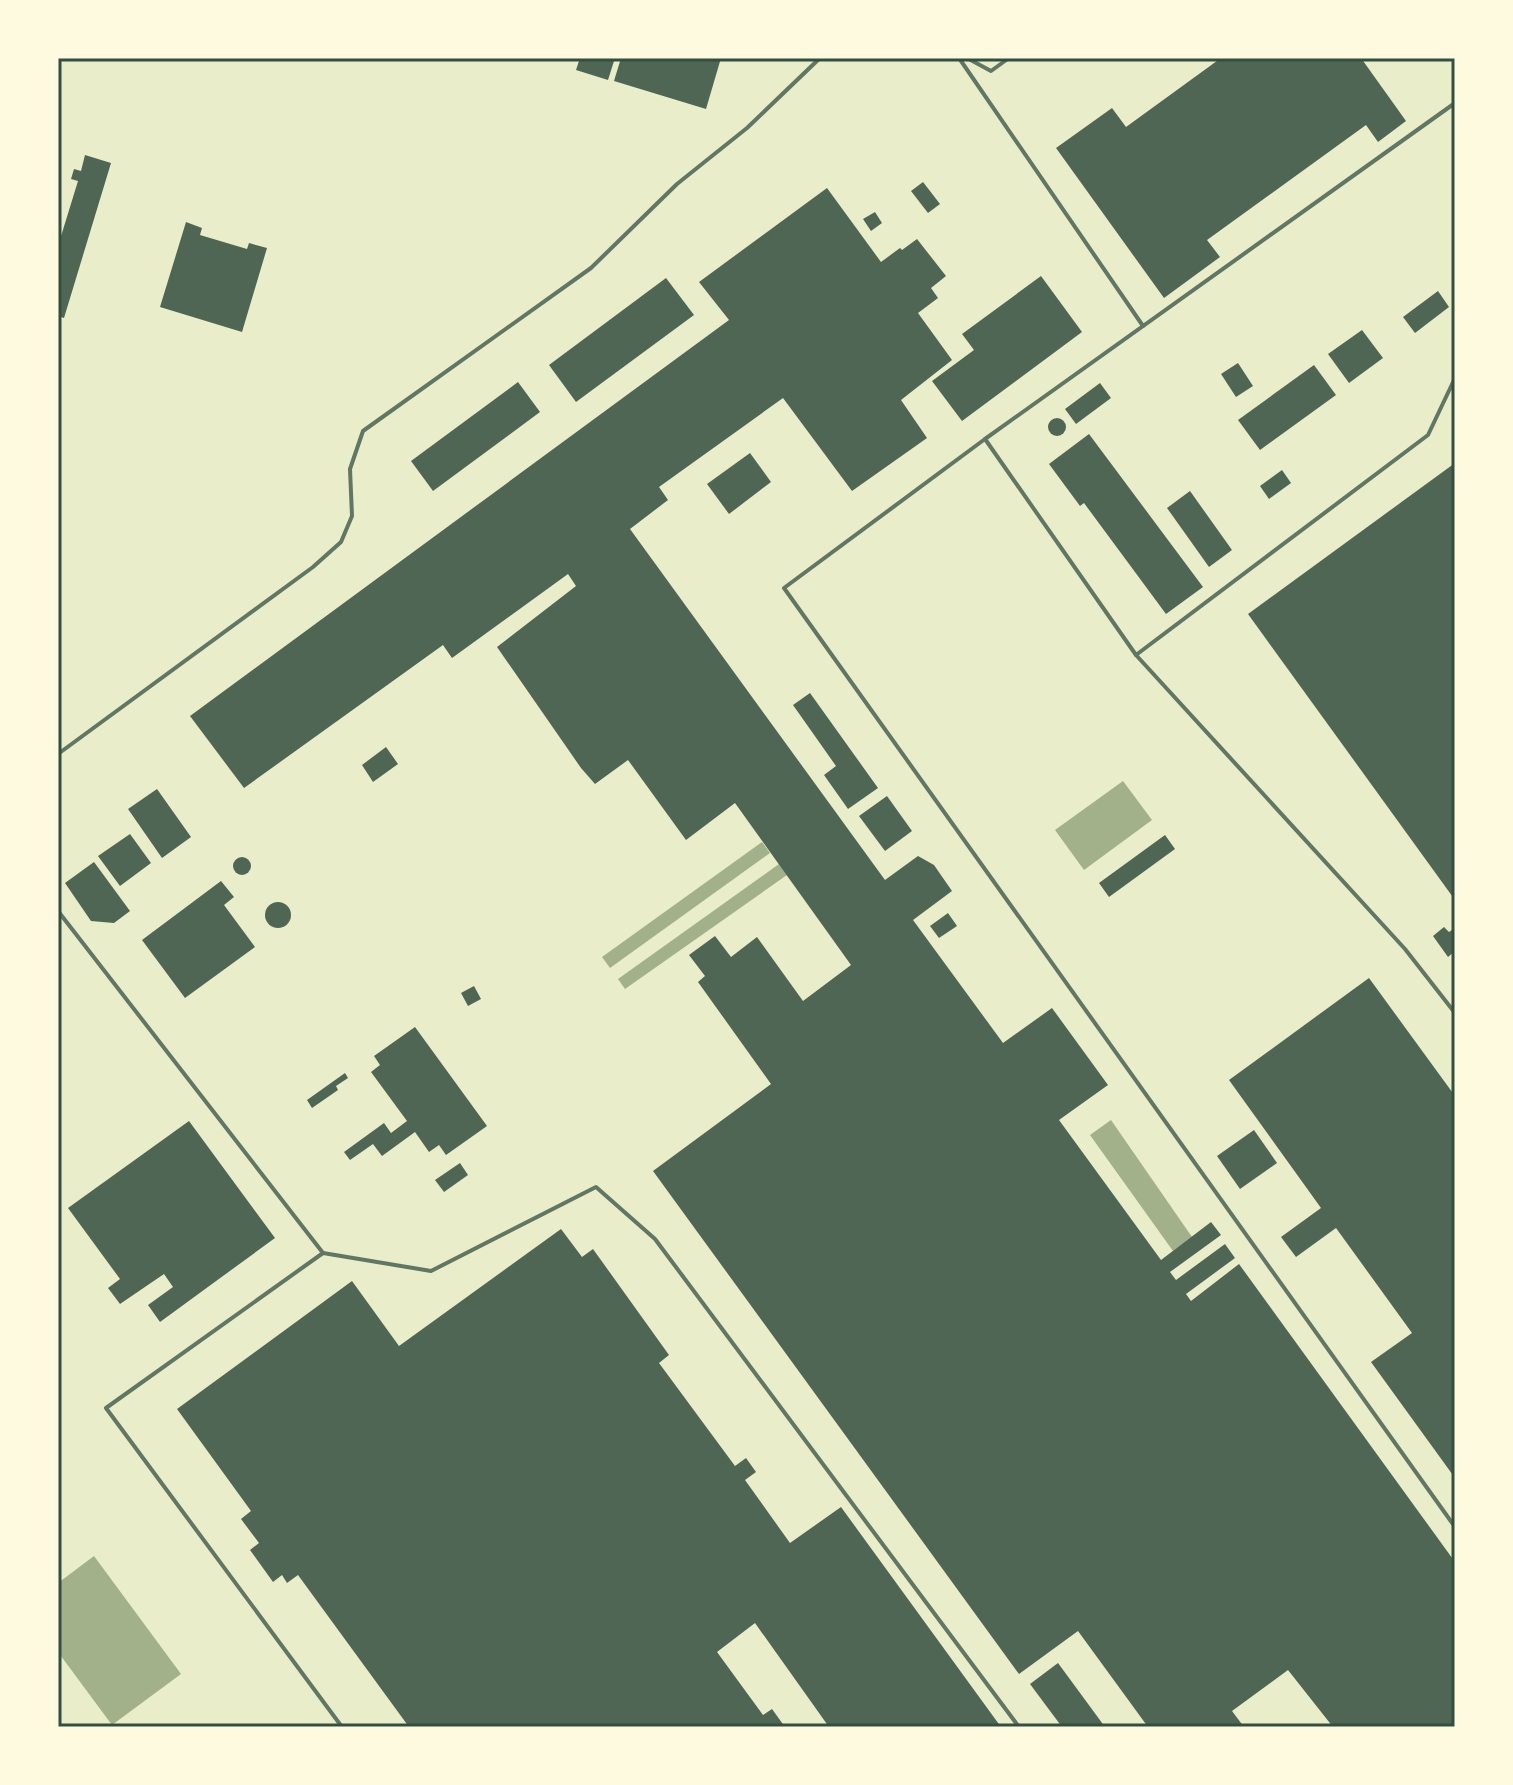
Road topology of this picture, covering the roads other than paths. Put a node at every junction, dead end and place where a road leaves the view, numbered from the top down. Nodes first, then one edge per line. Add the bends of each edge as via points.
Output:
1 (820, 58) edge
2 (959, 58) edge
3 (967, 58) edge
4 (1009, 58) edge
5 (1455, 103) edge
6 (1143, 326) junction
7 (1455, 378) edge
8 (985, 439) junction
9 (1136, 655) junction
10 (58, 754) edge
11 (58, 911) edge
12 (1455, 1013) edge
13 (323, 1253) junction
14 (1455, 1527) edge
15 (342, 1727) edge
16 (1019, 1727) edge

1 - 10 lane via 591,268 363,431 350,469 352,516 341,542 323,559
2 - 6 lane
3 - 4 lane via 991,71
5 - 6 lane
6 - 8 lane
7 - 9 lane via 1428,435
8 - 9 lane
8 - 14 lane via 784,588
9 - 12 lane via 1405,949
11 - 13 lane
13 - 15 lane via 106,1408
13 - 16 lane via 431,1271 596,1187 655,1239

